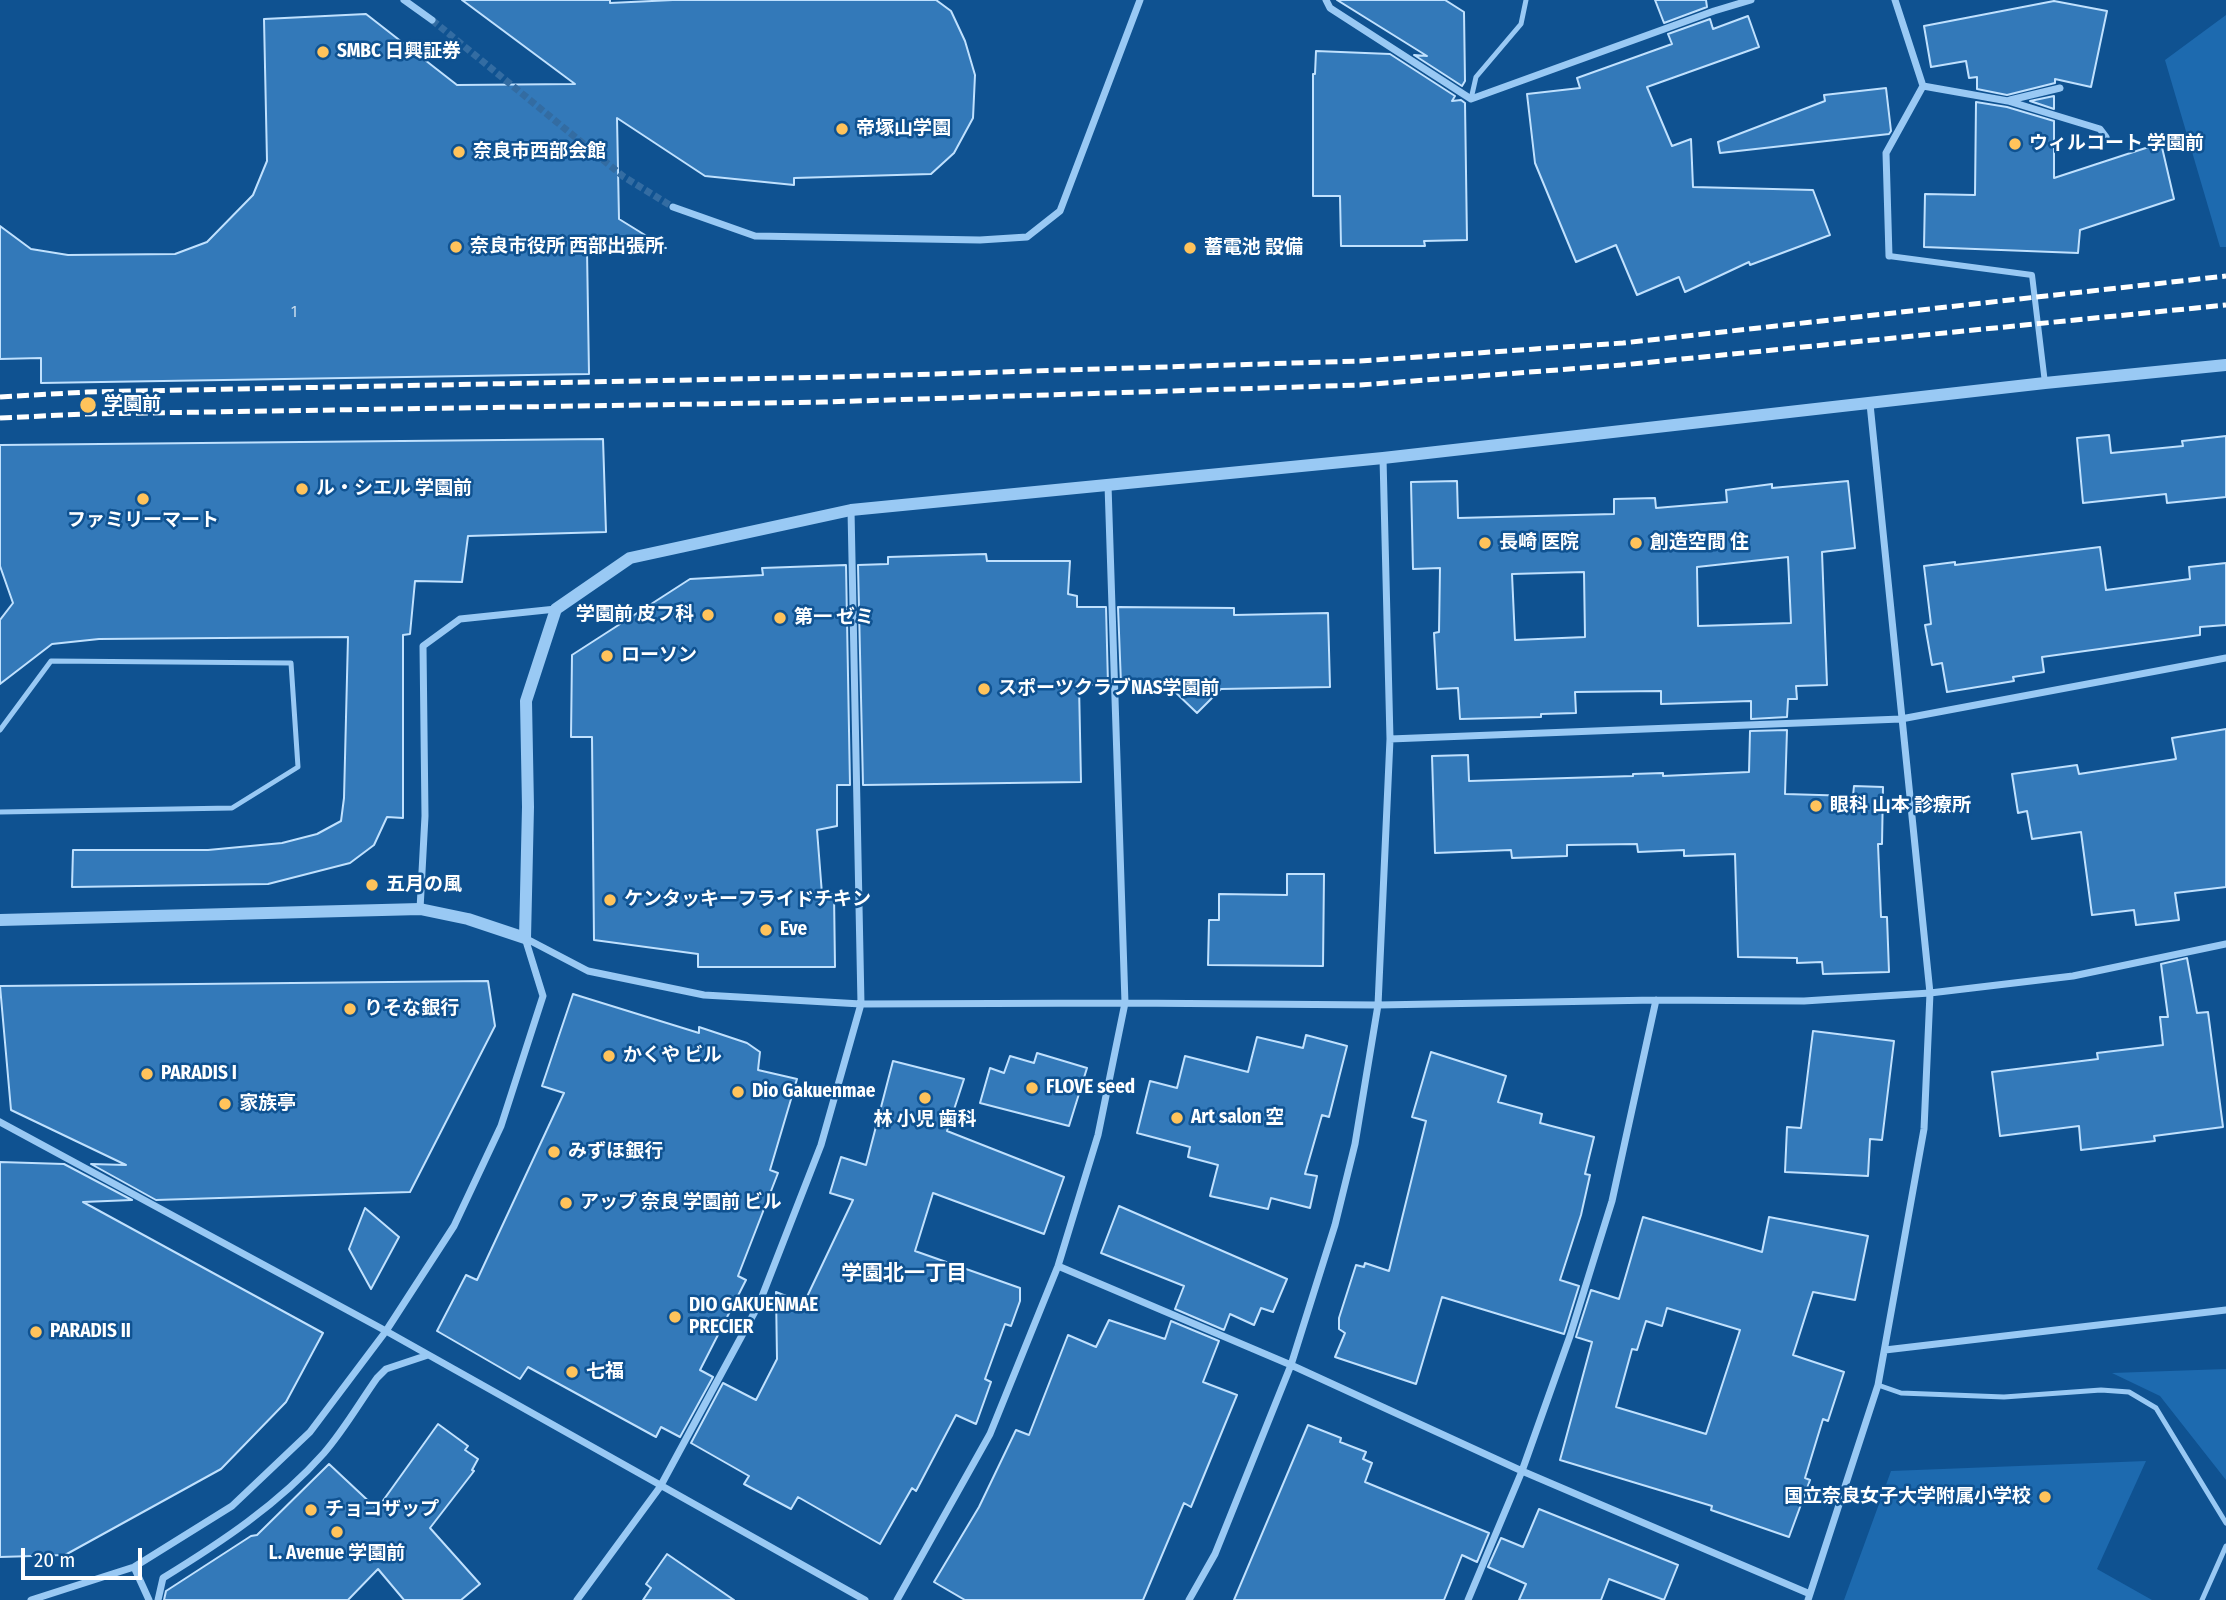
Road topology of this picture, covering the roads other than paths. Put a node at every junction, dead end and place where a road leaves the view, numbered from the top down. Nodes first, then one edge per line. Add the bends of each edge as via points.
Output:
1 (404, 0) edge
2 (1140, 0) edge
3 (1326, 0) edge
4 (1526, 0) edge
5 (1751, 0) edge
6 (1895, 0) edge
7 (432, 20) tunnel mouth
8 (1923, 86) junction
9 (2060, 88) dead end
10 (1471, 99) junction
11 (2008, 101) junction
12 (2106, 137) dead end
13 (673, 208) tunnel mouth
14 (1889, 256) joint
15 (2226, 366) edge
16 (2045, 383) junction
17 (1870, 404) junction
18 (1383, 458) junction
19 (1108, 485) junction
20 (851, 510) junction
21 (556, 609) junction
22 (2226, 658) edge
23 (1900, 719) junction
24 (0, 730) edge
25 (1390, 738) junction
26 (0, 812) edge
27 (420, 909) junction
28 (0, 920) edge
29 (526, 938) junction
30 (2226, 944) edge
31 (1930, 993) junction
32 (1656, 1000) junction
33 (1125, 1003) junction
34 (860, 1004) junction
35 (1378, 1005) junction
36 (0, 1122) edge
37 (1058, 1266) junction
38 (2226, 1310) edge
39 (386, 1331) junction
40 (1885, 1350) junction
41 (428, 1355) junction
42 (1291, 1365) junction
43 (1878, 1385) junction
44 (1522, 1471) junction
45 (660, 1487) junction
46 (2226, 1523) edge
47 (2226, 1546) edge
48 (134, 1567) junction
49 (1809, 1597) edge
50 (32, 1600) edge
51 (149, 1600) edge
52 (158, 1600) edge
53 (577, 1600) edge
54 (865, 1600) edge
55 (897, 1600) edge
56 (1189, 1600) edge
57 (1468, 1600) edge
58 (2202, 1600) edge

1 - 7 street
2 - 13 street via 1059,211 1027,237 755,236
3 - 10 street via 1330,8
4 - 10 lane via 1521,24 1476,78
5 - 10 street
6 - 8 street
8 - 11 street
8 - 14 street via 1886,153
9 - 11 street
11 - 12 street via 2100,129
14 - 16 street via 2032,275
15 - 16 street
16 - 17 street
17 - 18 street
17 - 23 street
18 - 19 street
18 - 25 street
19 - 20 street
19 - 33 street
20 - 21 street via 630,558
20 - 34 street
21 - 27 street via 460,619 423,646 425,816
21 - 29 street via 526,701
22 - 23 street
23 - 25 street
23 - 31 street
24 - 26 lane via 51,662 291,663 298,767 232,808
25 - 35 street
27 - 28 street
27 - 29 street
29 - 34 street via 588,971 704,995
29 - 39 street via 543,996 501,1126 454,1226
30 - 31 street via 2073,976
31 - 32 street via 1804,1001
31 - 40 street via 1924,1129
32 - 35 street
32 - 44 street via 1612,1201
33 - 34 street
33 - 35 street
33 - 37 street via 1098,1135
34 - 45 street via 821,1145 759,1304
35 - 42 street via 1355,1144
36 - 39 street
37 - 42 street
37 - 55 street via 990,1434
38 - 40 street
39 - 41 street
39 - 48 street via 310,1433 232,1506
40 - 43 street
41 - 45 street
41 - 52 street via 386,1369 325,1452 275,1500 163,1578
42 - 44 street
42 - 56 street via 1215,1554
43 - 46 lane via 1900,1393 2004,1397 2129,1392 2156,1408
43 - 49 street
44 - 49 street
44 - 57 street
45 - 53 street
45 - 54 street
47 - 58 lane
48 - 50 street
48 - 51 street

